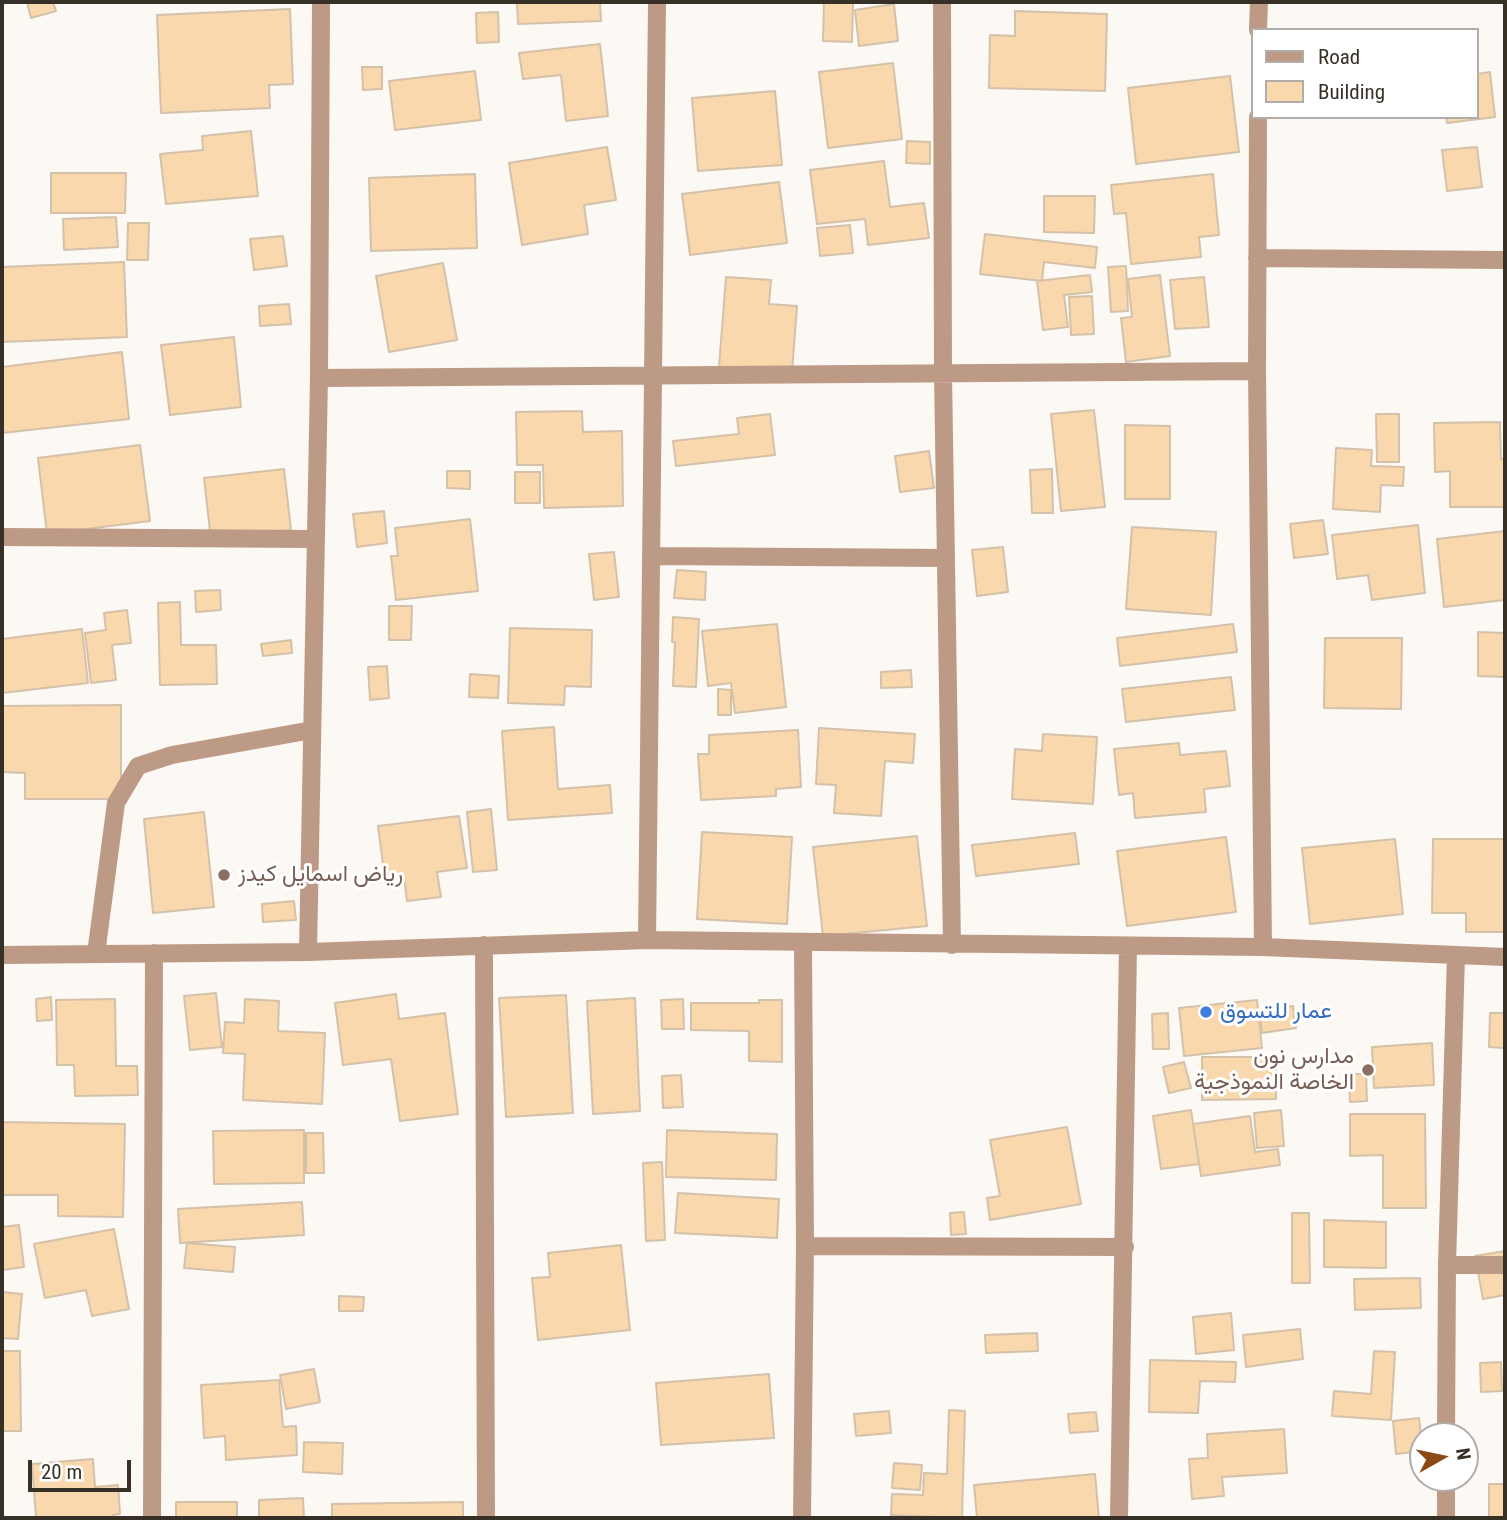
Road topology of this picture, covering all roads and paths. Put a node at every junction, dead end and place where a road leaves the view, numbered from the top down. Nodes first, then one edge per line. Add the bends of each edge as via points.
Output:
1 (321, 2) edge
2 (657, 2) edge
3 (942, 2) edge
4 (1259, 2) edge
5 (1258, 28) edge
6 (1258, 119) edge
7 (1257, 258) junction
8 (1505, 260) edge
9 (1257, 371) junction
10 (943, 373) junction
11 (653, 377) junction
12 (319, 378) junction
13 (2, 537) edge
14 (315, 539) junction
15 (653, 556) junction
16 (946, 558) junction
17 (312, 730) junction
18 (647, 940) junction
19 (803, 944) junction
20 (952, 944) junction
21 (484, 945) junction
22 (1128, 946) junction
23 (1263, 947) junction
24 (308, 952) junction
25 (153, 953) junction
26 (96, 954) junction
27 (1456, 954) junction
28 (2, 955) edge
29 (1505, 957) edge
30 (805, 1246) junction
31 (1125, 1247) junction
32 (1447, 1265) junction
33 (1505, 1265) edge
34 (1446, 1422) edge
35 (1446, 1492) edge
36 (152, 1518) edge
37 (486, 1518) edge
38 (802, 1518) edge
39 (1119, 1518) edge
40 (1446, 1518) edge

1 - 12 street
2 - 11 street
3 - 10 street
4 - 5 street
6 - 7 street
7 - 8 street
7 - 9 street
9 - 10 street
9 - 23 street
10 - 11 street
10 - 16 street
11 - 12 street
11 - 15 street
12 - 14 street
13 - 14 street
14 - 17 street
15 - 16 street
15 - 18 street
16 - 20 street
17 - 24 street
17 - 26 street via 172,755 138,766 116,803
18 - 19 street
18 - 21 street
19 - 20 street
19 - 30 street
20 - 22 street
21 - 24 street
21 - 37 street
22 - 23 street
22 - 31 street
23 - 27 street
24 - 25 street
25 - 26 street
25 - 36 street
26 - 28 street
27 - 29 street
27 - 32 street
30 - 31 street
30 - 38 street
31 - 39 street
32 - 33 street
32 - 34 street
35 - 40 street

